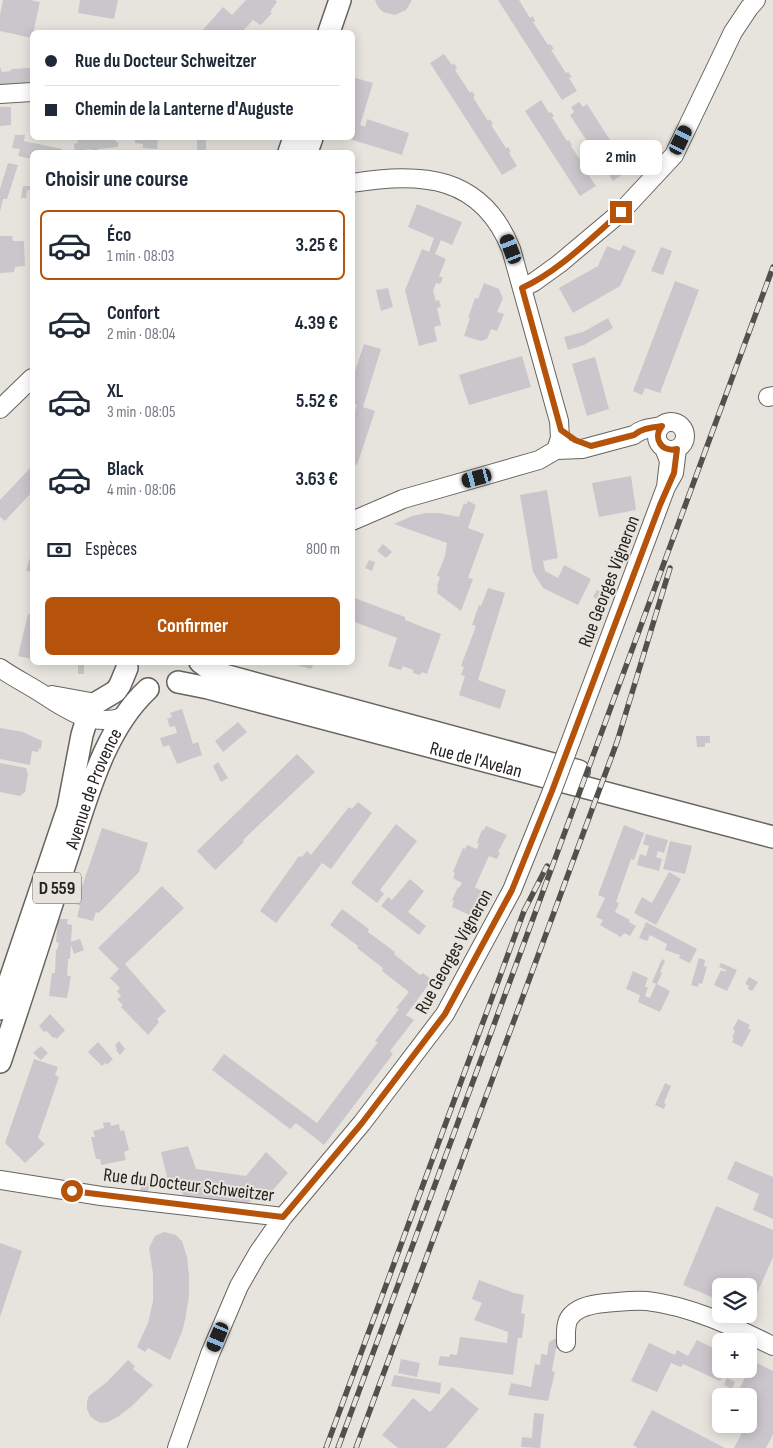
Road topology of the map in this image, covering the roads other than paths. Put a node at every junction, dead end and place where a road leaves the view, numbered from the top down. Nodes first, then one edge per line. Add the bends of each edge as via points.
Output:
1 (340, 0) edge
2 (355, 0) edge
3 (756, 0) edge
4 (330, 30) edge
5 (346, 30) edge
6 (30, 92) edge
7 (0, 94) edge
8 (355, 183) edge
9 (522, 288) junction
10 (30, 380) edge
11 (0, 408) edge
12 (561, 430) junction
13 (591, 446) junction
14 (556, 450) junction
15 (355, 520) edge
16 (126, 665) edge
17 (189, 665) edge
18 (204, 665) edge
19 (0, 668) edge
20 (178, 682) junction
21 (148, 689) junction
22 (44, 695) junction
23 (123, 717) junction
24 (88, 719) junction
25 (773, 822) edge
26 (773, 838) edge
27 (0, 1009) edge
28 (0, 1062) edge
29 (0, 1180) edge
30 (283, 1217) junction
31 (566, 1343) dead end
32 (773, 1346) edge
33 (177, 1448) edge

1 - 4 main road
2 - 5 main road
3 - 9 street via 733,32 674,155 621,212 560,264
6 - 7 street
8 - 9 street via 429,179 466,192 488,210 505,234
9 - 12 street
10 - 11 street
12 - 13 street
12 - 14 street
13 - 14 street via 582,450
13 - 30 street, Rue Georges Vigneron, bridge via 634,435 665,441 668,461 666,487 552,791 512,890 445,1014 362,1123
14 - 15 street via 539,460 403,499
16 - 21 main road via 135,681
16 - 24 main road via 116,691
17 - 20 main road
18 - 25 main road, Rue de l'Avelan via 213,672
19 - 22 street
20 - 21 main road via 164,689
20 - 26 main road, Rue de l'Avelan
21 - 23 main road, D 559
22 - 24 street
22 - 24 street via 58,696
23 - 24 street
23 - 28 main road, Avenue de Provence / D 559 via 97,770
24 - 27 main road, Avenue de Provence / D 559 via 68,808
29 - 30 street, Rue du Docteur Schweitzer via 101,1196
30 - 33 street, Rue Georges Vigneron via 239,1286 210,1354
31 - 32 street via 570,1316 580,1309 598,1304 647,1301 711,1318

